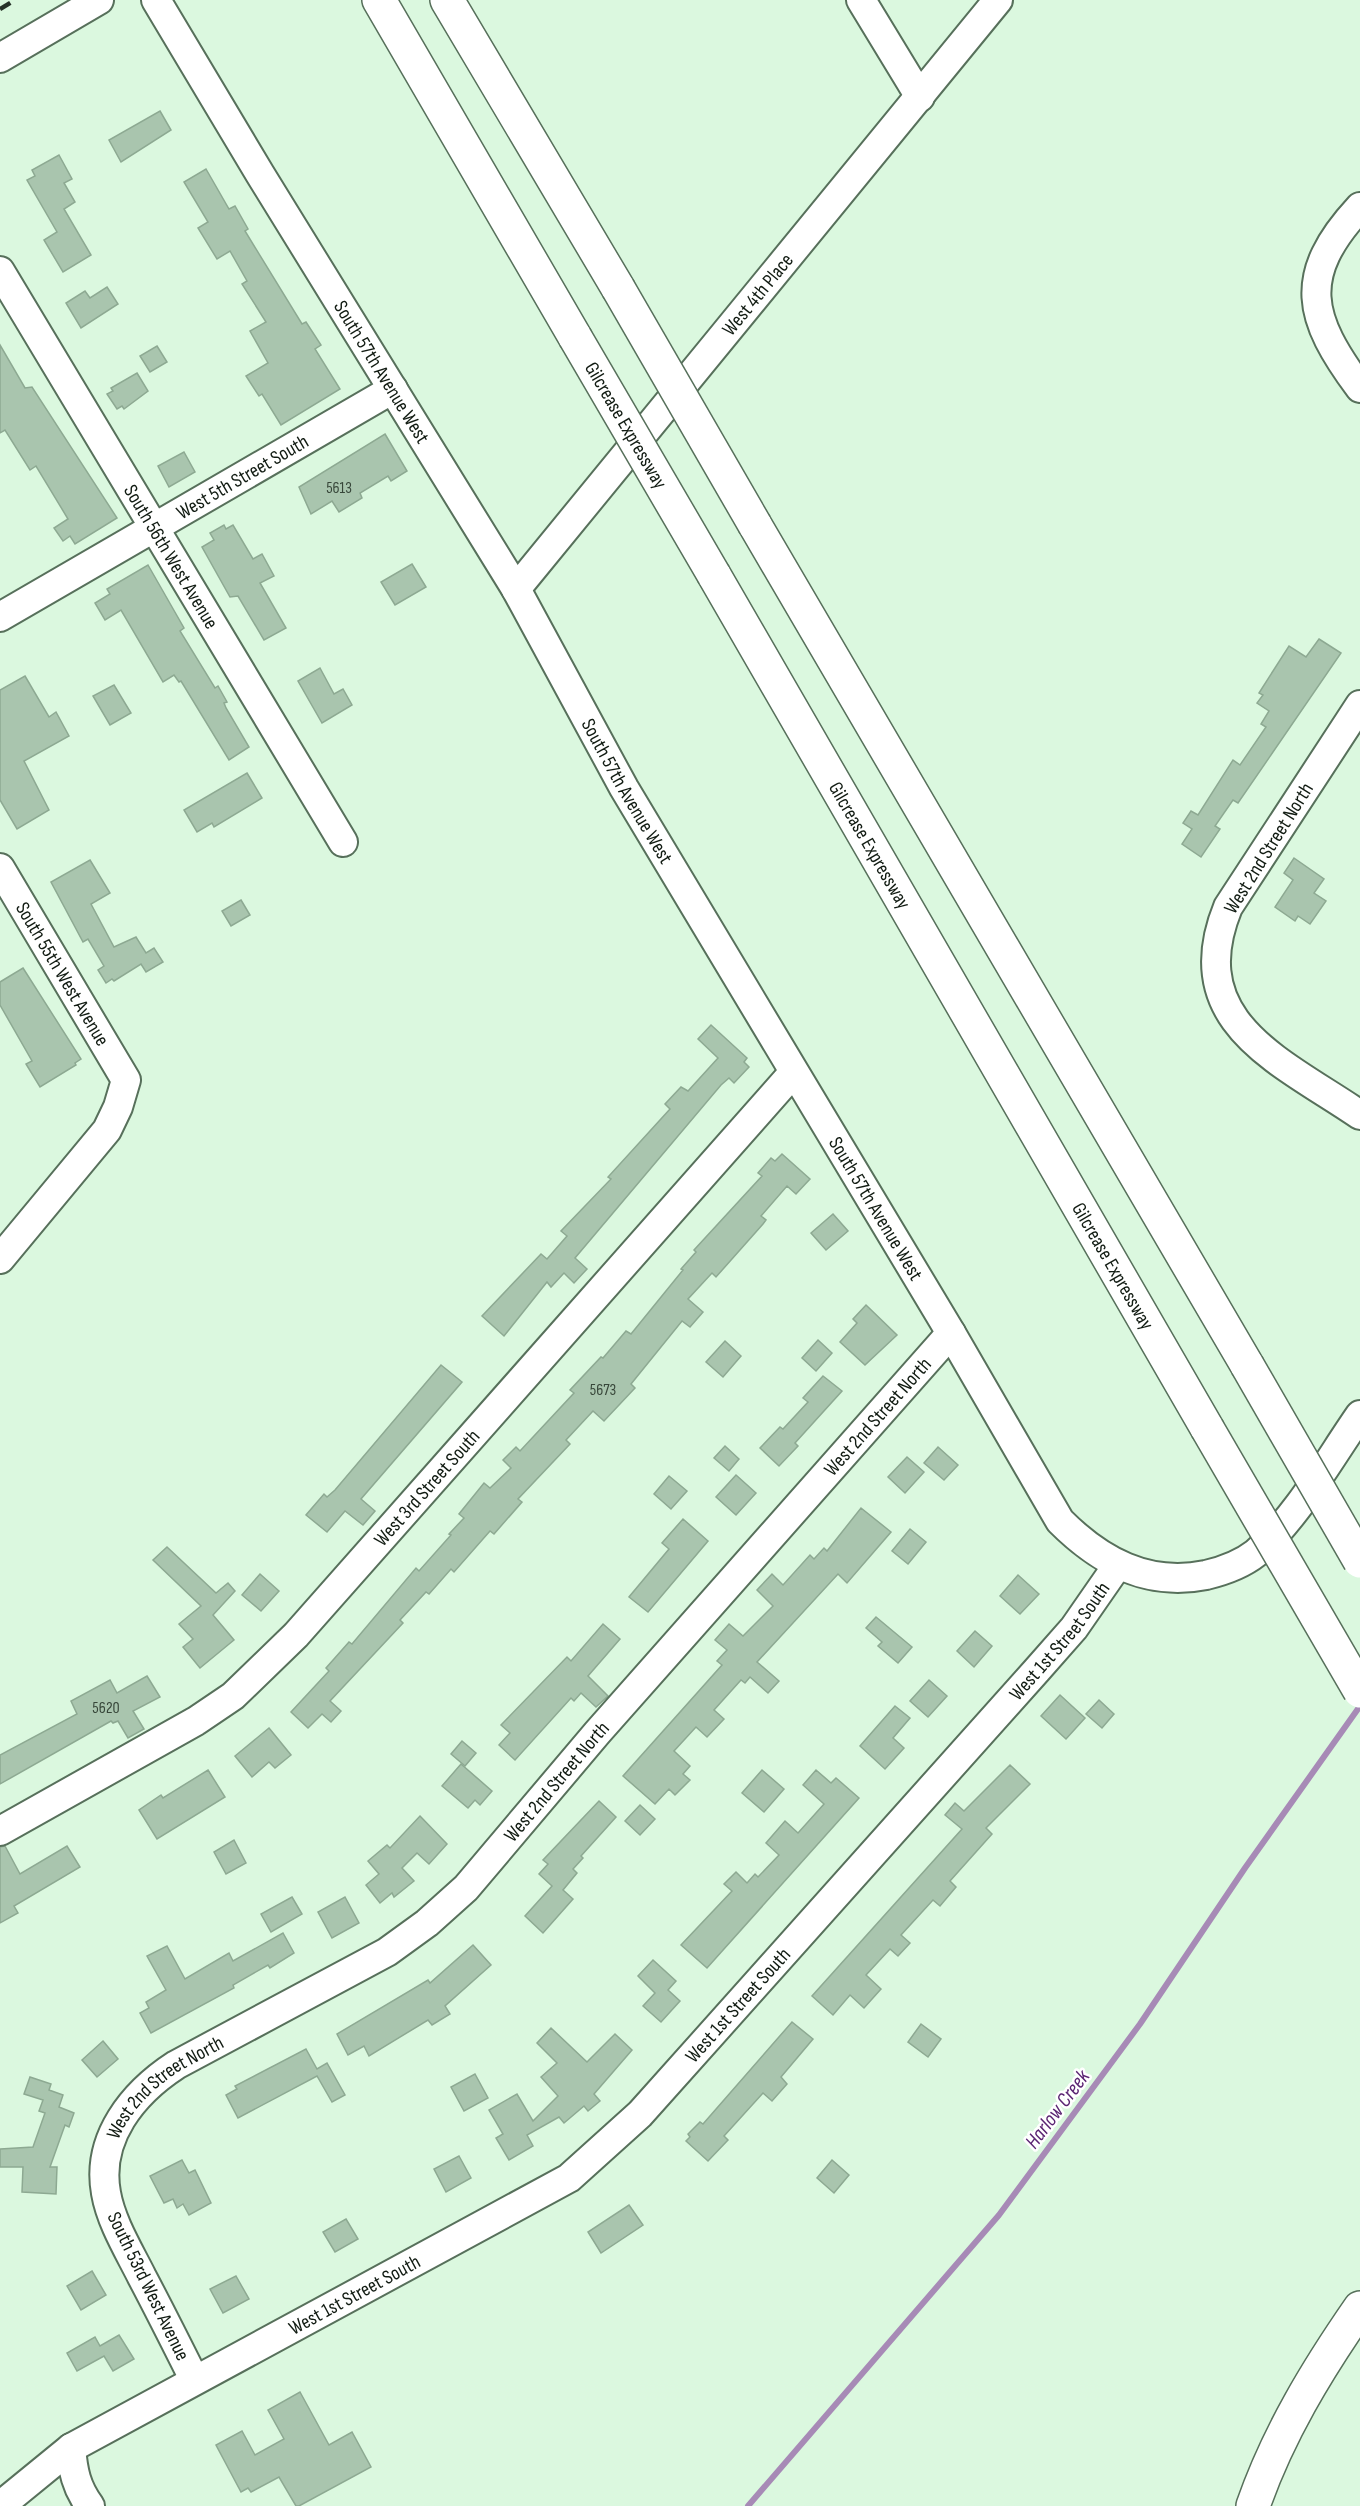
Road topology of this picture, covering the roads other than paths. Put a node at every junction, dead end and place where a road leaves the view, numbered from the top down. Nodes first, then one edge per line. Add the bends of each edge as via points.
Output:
1 (99, 0) edge
2 (156, 0) edge
3 (379, 0) edge
4 (447, 0) edge
5 (861, 0) edge
6 (998, 0) edge
7 (0, 58) edge
8 (920, 97) junction
9 (1360, 207) edge
10 (0, 272) edge
11 (1360, 388) edge
12 (393, 389) junction
13 (155, 529) junction
14 (516, 589) junction
15 (0, 617) edge
16 (1360, 705) edge
17 (342, 842) dead end
18 (0, 868) edge
19 (793, 1073) junction
20 (1360, 1115) edge
21 (0, 1259) edge
22 (951, 1333) junction
23 (1360, 1415) edge
24 (1360, 1561) edge
25 (1117, 1566) junction
26 (1360, 1691) edge
27 (0, 1831) edge
28 (106, 2156) joint
29 (1360, 2308) edge
30 (194, 2379) junction
31 (71, 2448) junction
32 (0, 2506) edge
33 (90, 2506) edge
34 (1253, 2506) edge

1 - 7 street
2 - 12 street, South 57th Avenue West
3 - 26 main road, Gilcrease Expressway, bridge
4 - 24 main road, bridge
5 - 8 street
6 - 8 street, West 4th Place
8 - 14 street, West 4th Place
9 - 11 street via 1329,249 1318,272 1315,298 1322,329
10 - 13 street, South 56th West Avenue
12 - 13 street, West 5th Street South
12 - 14 street, South 57th Avenue West
13 - 15 street, West 5th Street South
13 - 17 street, South 56th West Avenue
14 - 19 street, South 57th Avenue West via 624,788
16 - 20 street, West 2nd Street North via 1228,908 1217,934 1215,954 1222,998 1246,1036
18 - 21 street, South 55th West Avenue via 126,1080 107,1130
19 - 22 street, South 57th Avenue West
19 - 27 street, West 3rd Street South via 260,1671 233,1696 196,1721
22 - 25 street, South 57th Avenue West via 1060,1521 1084,1545
22 - 28 street, West 2nd Street North via 597,1733 466,1888 387,1952 154,2079 125,2111
23 - 25 street, West 1st Street South via 1295,1508 1254,1555 1216,1572 1190,1578 1165,1579
25 - 30 street, West 1st Street South via 1074,1628 1038,1670 640,2114 603,2150 569,2178 510,2212
28 - 30 street, South 53rd West Avenue via 106,2195 124,2240
29 - 34 main road via 1294,2412
30 - 31 street, West 1st Street South
31 - 32 street, West 1st Street South
31 - 33 street via 73,2474

